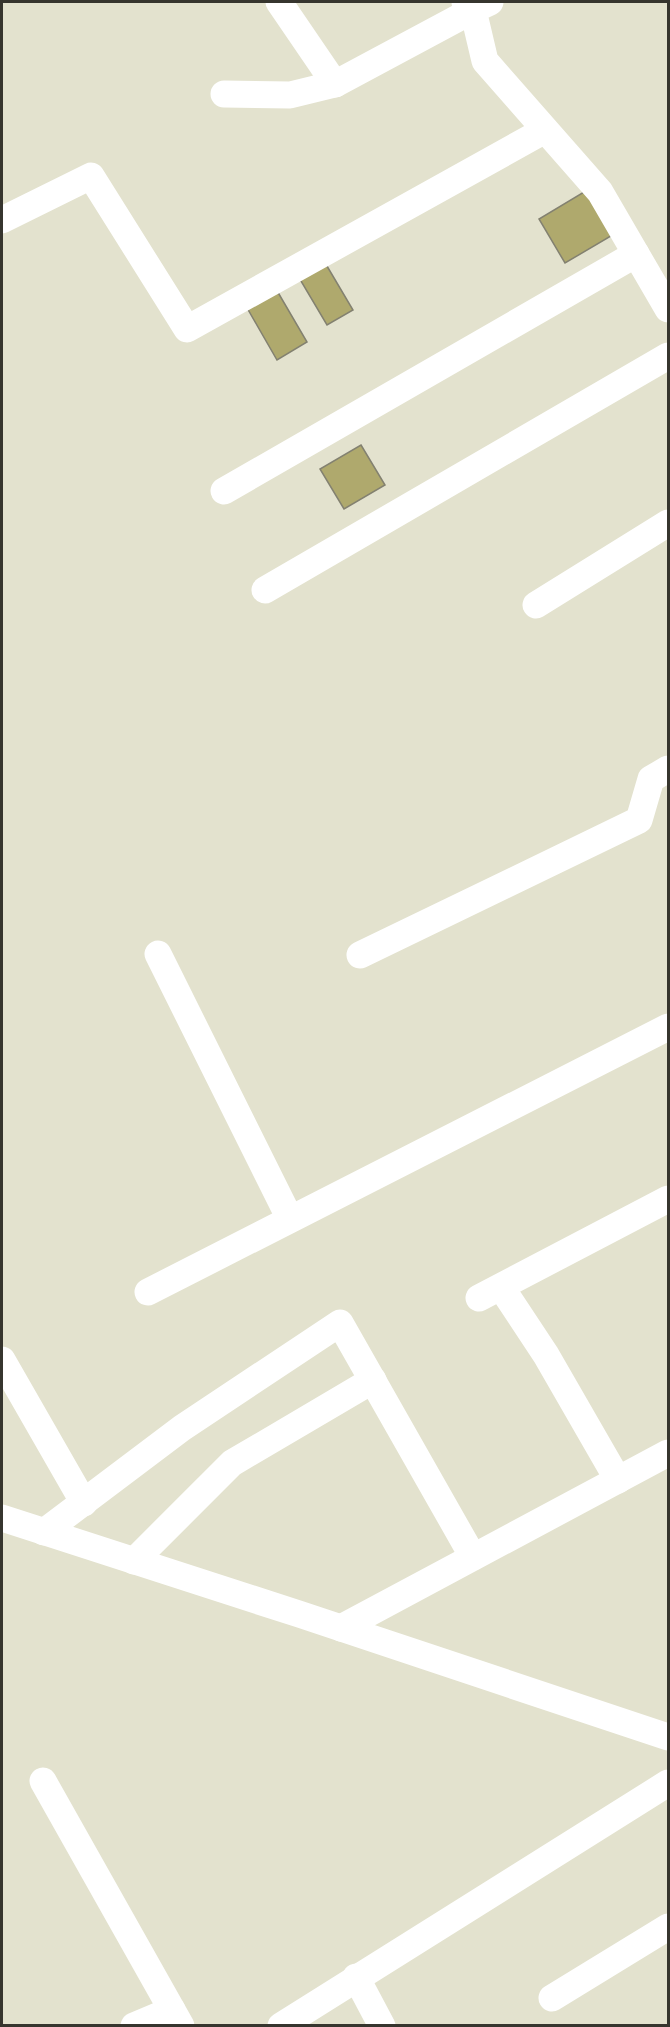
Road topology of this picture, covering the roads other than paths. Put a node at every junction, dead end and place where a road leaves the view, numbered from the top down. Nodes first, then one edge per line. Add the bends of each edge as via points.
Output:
1 (279, 2) edge
2 (476, 4) edge
3 (335, 84) junction
4 (224, 94) dead end
5 (545, 130) junction
6 (2, 220) edge
7 (636, 254) junction
8 (669, 309) edge
9 (669, 356) edge
10 (224, 491) dead end
11 (669, 523) edge
12 (265, 590) dead end
13 (536, 605) dead end
14 (669, 770) edge
15 (158, 954) dead end
16 (360, 955) dead end
17 (669, 1027) edge
18 (669, 1199) edge
19 (290, 1219) junction
20 (148, 1292) dead end
21 (2, 1360) edge
22 (373, 1380) junction
23 (669, 1453) edge
24 (618, 1480) junction
25 (84, 1503) junction
26 (2, 1518) edge
27 (44, 1532) junction
28 (473, 1557) junction
29 (134, 1561) junction
30 (341, 1628) junction
31 (669, 1737) edge
32 (43, 1781) dead end
33 (669, 1783) edge
34 (669, 1927) edge
35 (356, 1977) junction
36 (552, 1998) dead end
37 (177, 2018) edge
38 (134, 2025) edge
39 (281, 2025) edge
40 (382, 2025) edge

1 - 3 street
2 - 3 street
2 - 5 street via 485,61
3 - 4 street via 290,95
5 - 6 street via 187,329 91,176
5 - 7 street via 600,192
7 - 8 street
7 - 10 street
9 - 12 street
11 - 13 street
14 - 16 street via 651,779 639,820
15 - 19 street
17 - 19 street
18 - 24 street via 490,1292 546,1355
19 - 20 street
21 - 25 street
22 - 25 street via 340,1323 182,1428
22 - 28 street
22 - 29 street via 232,1463
23 - 24 street
24 - 28 street
25 - 27 street
26 - 27 street
27 - 29 street
28 - 30 street
29 - 30 street
30 - 31 street
32 - 37 street
33 - 35 street
34 - 36 street
35 - 39 street
35 - 40 street
37 - 38 street

